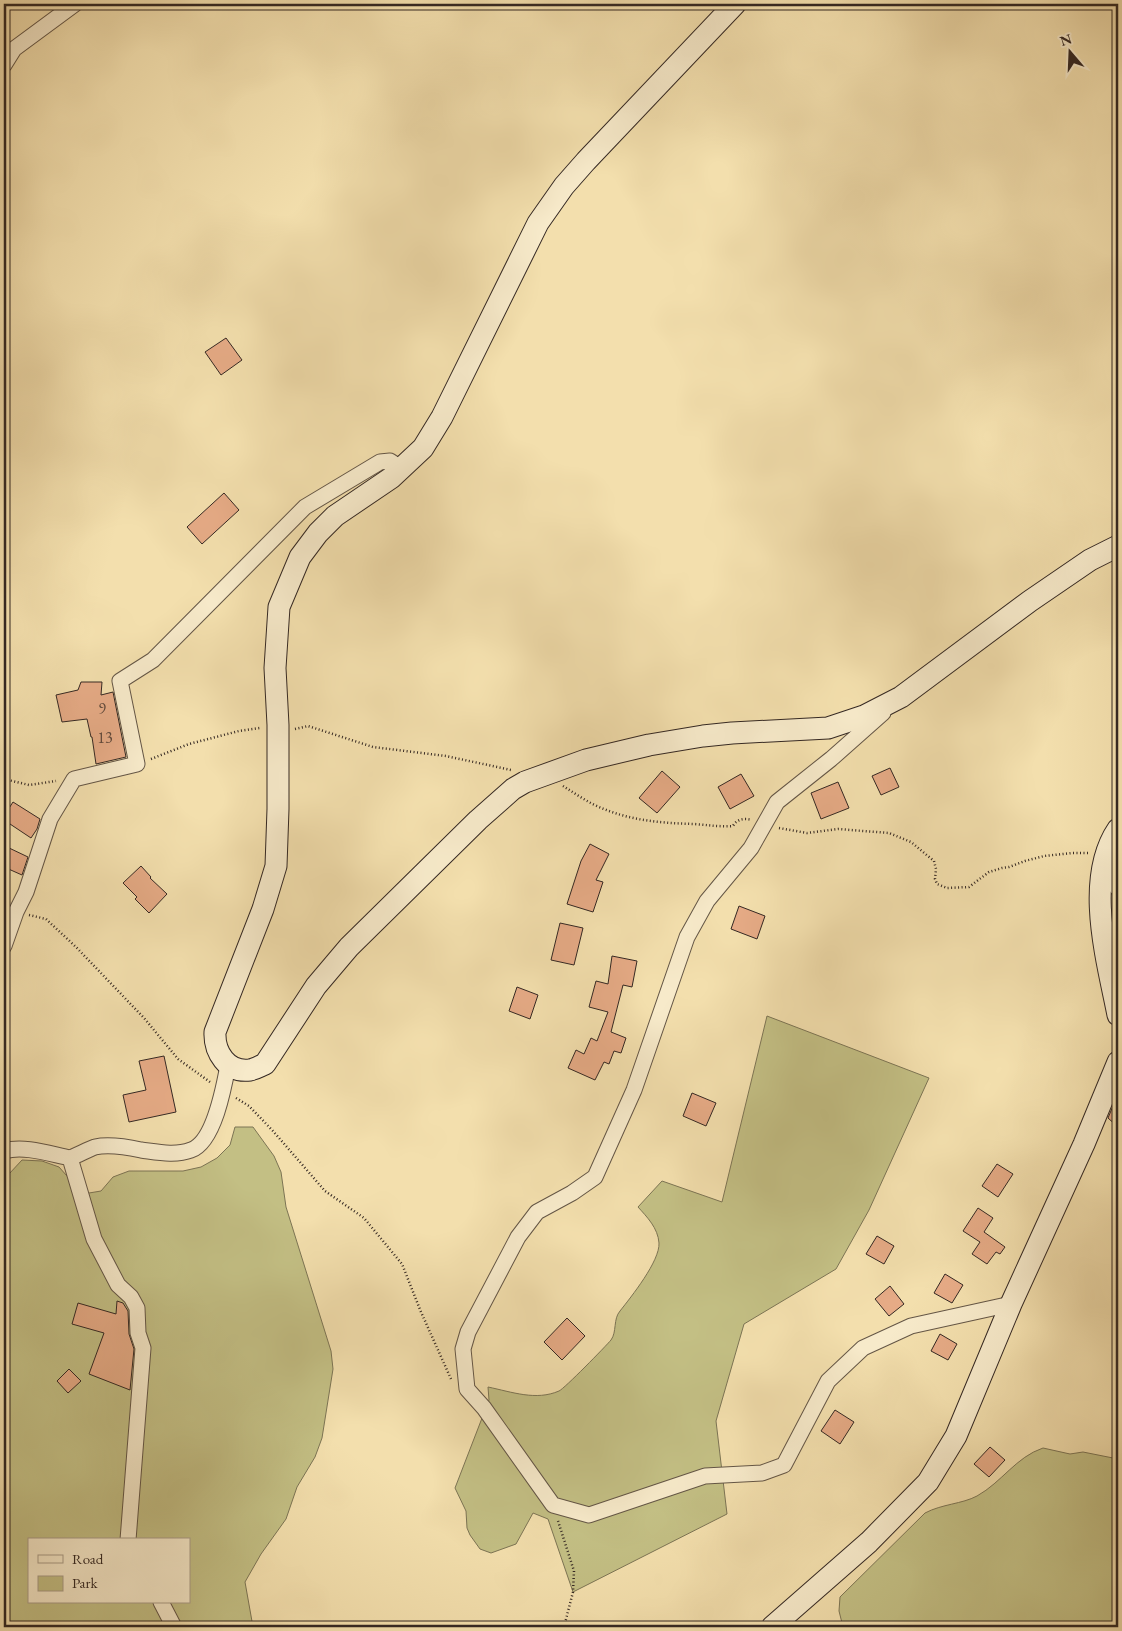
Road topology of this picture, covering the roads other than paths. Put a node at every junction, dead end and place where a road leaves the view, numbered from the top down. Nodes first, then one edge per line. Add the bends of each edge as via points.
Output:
1 (75, 4) edge
2 (735, 4) edge
3 (4, 65) edge
4 (401, 468) junction
5 (1118, 546) edge
6 (901, 697) junction
7 (1118, 828) edge
8 (1110, 886) edge
9 (4, 946) edge
10 (1118, 1015) edge
11 (1118, 1062) edge
12 (228, 1065) junction
13 (4, 1151) edge
14 (70, 1158) junction
15 (1011, 1304) junction
16 (128, 1538) edge
17 (161, 1604) edge
18 (174, 1627) edge
19 (772, 1627) edge

1 - 3 street via 14,49
2 - 4 street via 564,186 538,223 442,417 423,448
4 - 9 street via 390,461 380,462 305,507 153,660 120,681 137,764 74,779 50,819
4 - 12 street via 335,516 318,533 300,557 279,608 275,668 286,730 276,866 263,909 215,1032 218,1054
5 - 6 street via 1090,560 1030,601
6 - 12 street via 864,716 828,728 722,734 649,745 586,760 513,789 349,947 316,986 264,1064 252,1070
6 - 15 street via 777,802 751,848 707,901 687,937 634,1090 594,1177 537,1212 518,1237 468,1332 463,1349 467,1389 553,1505 589,1515 705,1476 762,1473 784,1466 828,1381 863,1348 911,1326
7 - 8 street via 1105,854
8 - 10 street via 1101,906 1104,942
11 - 15 street
12 - 14 street via 208,1135 192,1150 165,1153 119,1146 96,1147
13 - 14 street via 33,1151
14 - 16 street via 94,1239 118,1285 137,1308 138,1333 143,1348
15 - 19 street via 956,1436 928,1482 869,1542
17 - 18 street

